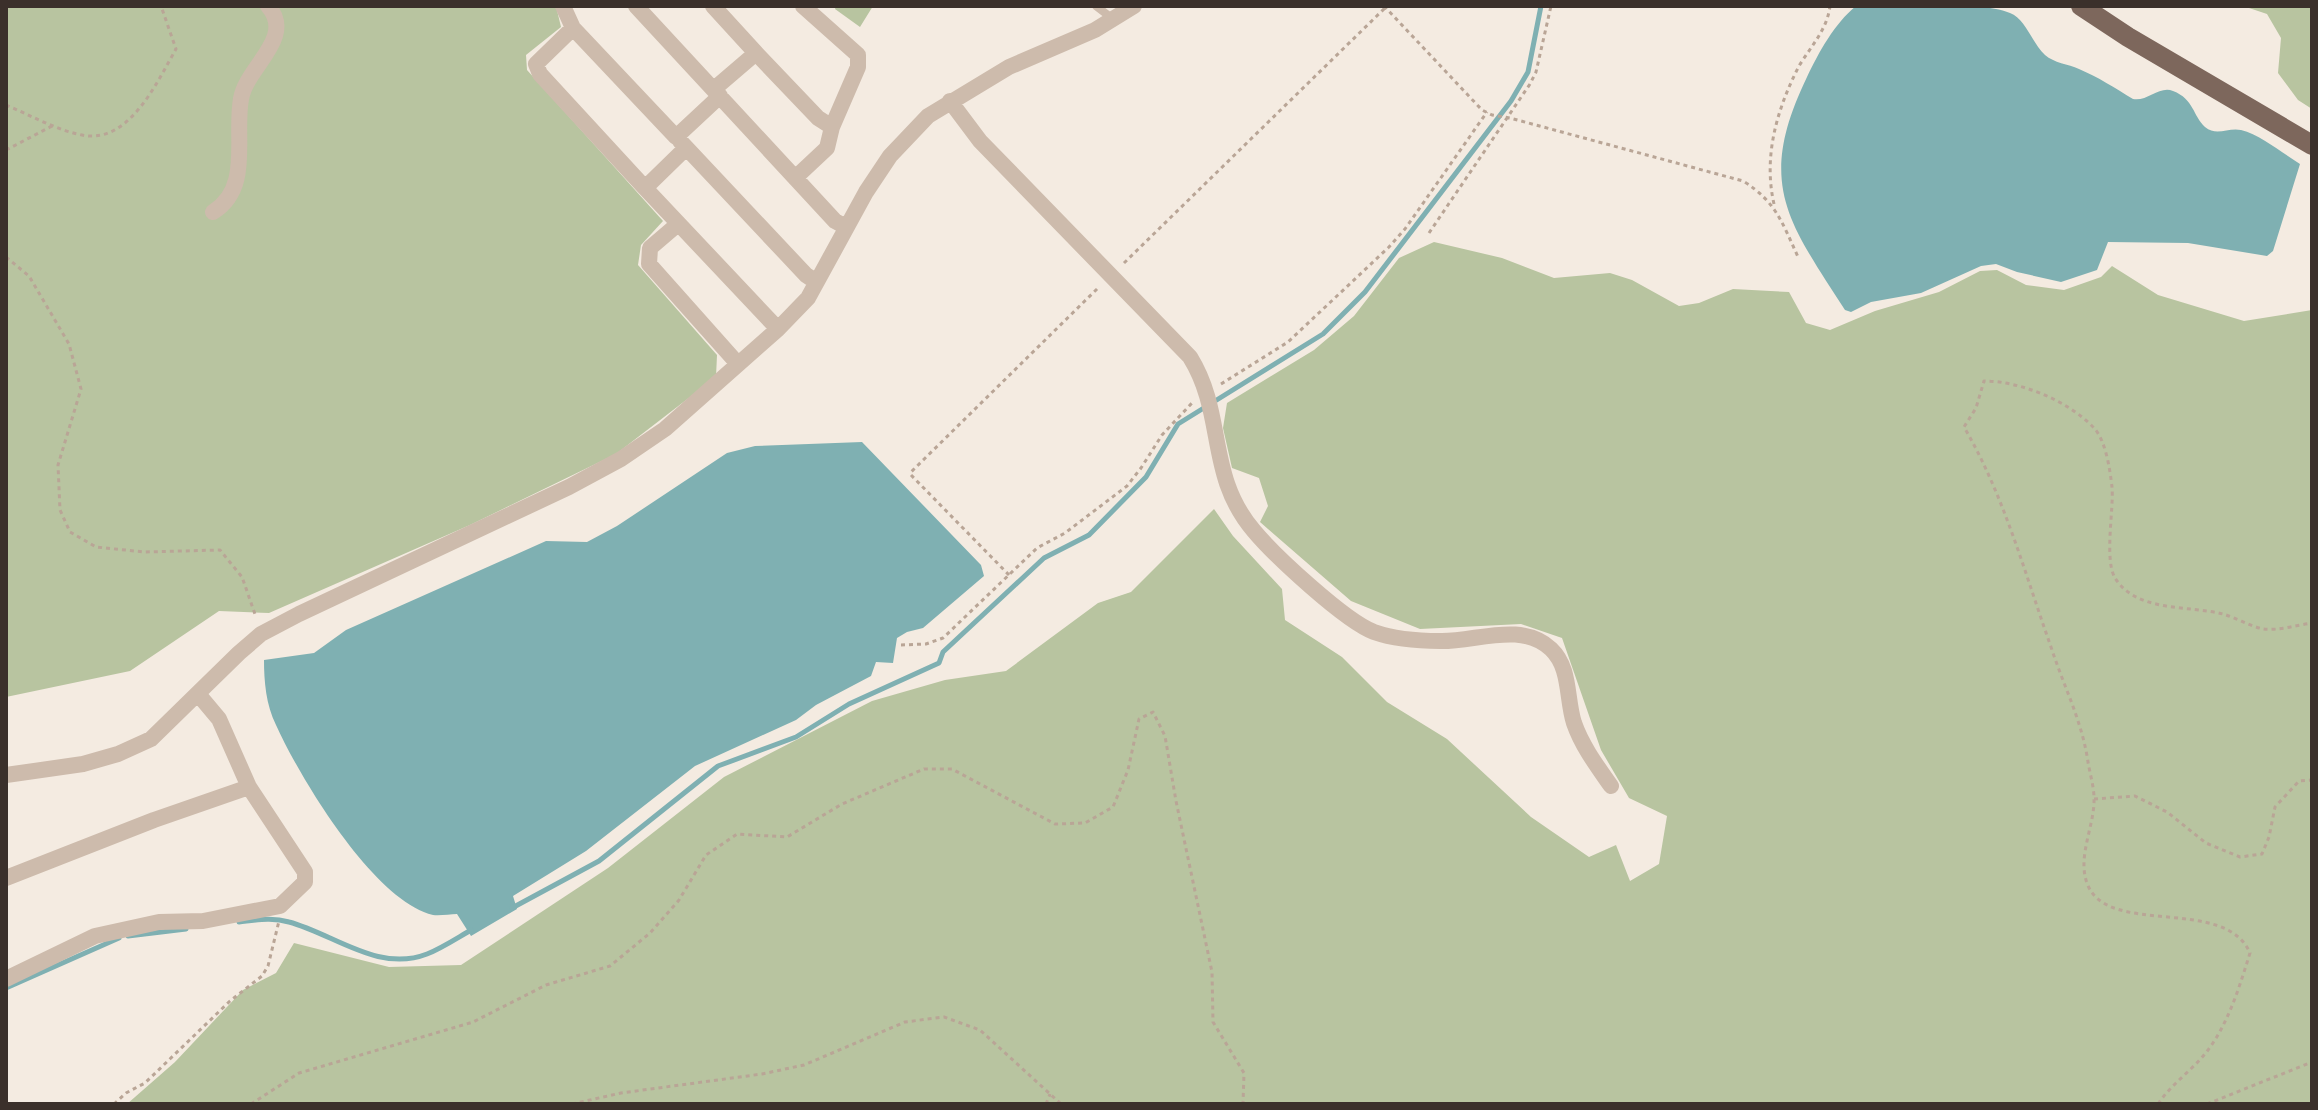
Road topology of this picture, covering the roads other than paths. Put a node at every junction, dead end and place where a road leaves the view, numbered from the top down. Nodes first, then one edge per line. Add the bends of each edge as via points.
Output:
1 (268, 6) edge
2 (563, 6) edge
3 (636, 6) edge
4 (713, 6) edge
5 (1096, 6) edge
6 (1134, 6) edge
7 (2081, 6) edge
8 (806, 7) edge
9 (1114, 19) junction
10 (573, 28) junction
11 (756, 53) junction
12 (717, 93) junction
13 (950, 101) junction
14 (832, 127) junction
15 (681, 142) junction
16 (2312, 145) edge
17 (795, 178) junction
18 (645, 188) junction
19 (213, 212) dead end
20 (678, 224) junction
21 (846, 227) junction
22 (815, 281) junction
23 (778, 329) junction
24 (738, 364) junction
25 (198, 694) junction
26 (6, 775) edge
27 (1611, 786) dead end
28 (249, 787) junction
29 (6, 878) edge
30 (6, 979) edge

1 - 19 street via 276,15 277,32 241,97 238,181 226,204
2 - 10 street
3 - 12 street
4 - 11 street
5 - 9 lane
6 - 9 street
7 - 16 main road
8 - 14 street via 858,55 858,67
9 - 13 street via 1009,67
10 - 15 street
10 - 18 street via 536,64 540,74
11 - 12 street
11 - 14 street
12 - 15 street
12 - 17 street
13 - 21 street via 890,156
13 - 27 street via 980,141 1190,357 1210,403 1230,496 1254,531 1346,615 1373,631 1442,641 1516,634 1543,642 1563,666 1574,722
14 - 17 street via 827,148
15 - 18 street
15 - 22 street
17 - 21 street
18 - 20 street
20 - 23 street
20 - 24 street via 650,248 649,264
21 - 22 street
22 - 23 street via 808,298
23 - 24 street
24 - 25 street via 665,429 621,459 261,634
25 - 26 street via 151,739 118,754
25 - 28 street via 219,719
28 - 29 street
28 - 30 street via 305,872 305,882 280,906 95,936

